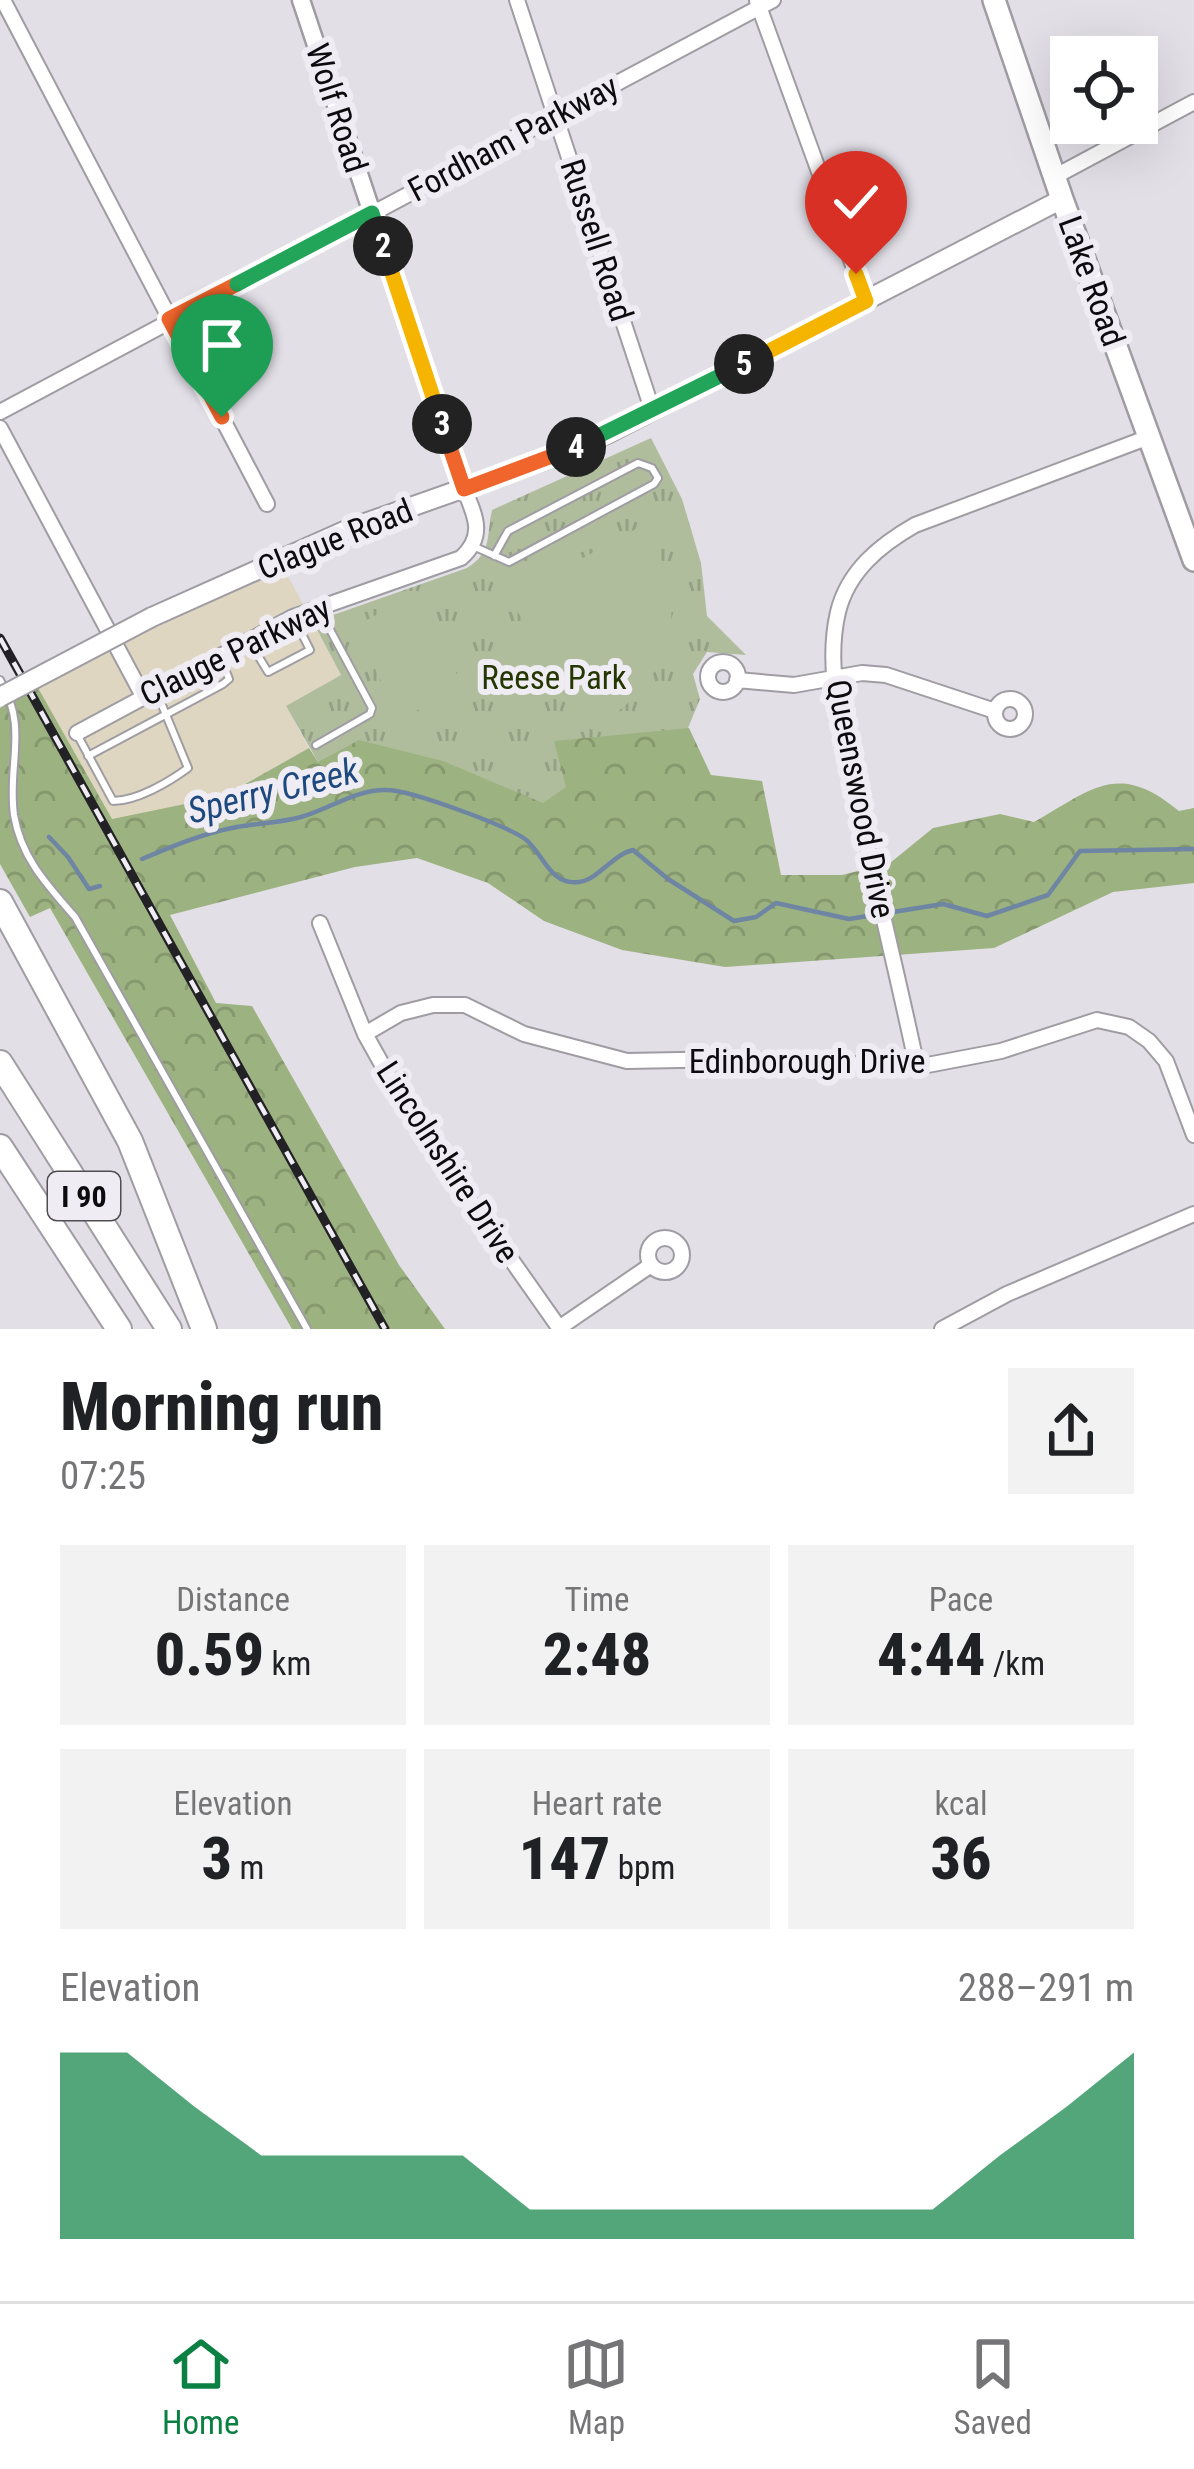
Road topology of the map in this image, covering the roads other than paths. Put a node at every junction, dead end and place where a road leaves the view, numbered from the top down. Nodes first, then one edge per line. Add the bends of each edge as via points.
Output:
1 (3, 0) edge
2 (301, 0) edge
3 (517, 0) edge
4 (994, 0) edge
5 (763, 2) edge
6 (1194, 102) edge
7 (556, 115) junction
8 (1058, 188) junction
9 (372, 213) junction
10 (866, 301) junction
11 (169, 319) junction
12 (0, 412) edge
13 (653, 412) junction
14 (0, 428) edge
15 (1149, 437) junction
16 (464, 489) junction
17 (268, 504) dead end
18 (473, 546) junction
19 (494, 556) junction
20 (1194, 560) edge
21 (318, 608) junction
22 (293, 617) junction
23 (249, 641) junction
24 (219, 656) junction
25 (183, 676) junction
26 (836, 679) junction
27 (0, 680) edge
28 (737, 680) dead end
29 (149, 693) junction
30 (0, 698) edge
31 (195, 699) junction
32 (995, 711) dead end
33 (167, 714) junction
34 (76, 733) joint
35 (316, 745) dead end
36 (88, 756) junction
37 (0, 902) edge
38 (320, 923) dead end
39 (365, 1034) junction
40 (0, 1064) edge
41 (917, 1067) junction
42 (1194, 1136) edge
43 (0, 1147) edge
44 (1194, 1214) edge
45 (651, 1265) dead end
46 (560, 1328) edge
47 (119, 1329) edge
48 (169, 1329) edge
49 (204, 1329) edge
50 (307, 1329) edge
51 (942, 1329) edge

1 - 11 street
2 - 9 street, Wolf Road
3 - 7 street, Russell Road
4 - 8 main road, Lake Road
5 - 7 street, Fordham Parkway
5 - 10 street
6 - 8 street, Clague Road
7 - 9 street, Fordham Parkway
7 - 13 street, Russell Road
8 - 10 main road, Clague Road
8 - 15 main road, Lake Road
9 - 11 street, Fordham Parkway
9 - 16 street, Wolf Road
10 - 13 main road, Clague Road
11 - 12 street, Fordham Parkway
11 - 17 street
13 - 16 main road, Clague Road
14 - 29 street
15 - 20 main road, Lake Road
15 - 26 street, Queenswood Drive via 883,543 839,607
16 - 18 street via 478,526
16 - 30 main road, Clague Road, bridge via 332,536 152,617
18 - 19 lane
18 - 21 street, Clauge Parkway via 461,558
19 - 19 lane via 509,562 658,478 638,463 508,531
21 - 22 street, Clauge Parkway
21 - 35 lane via 371,708
22 - 23 street, Clauge Parkway
22 - 23 lane via 310,650 268,672
23 - 24 street, Clauge Parkway
24 - 25 street, Clauge Parkway
24 - 31 lane via 229,679
25 - 29 street, Clauge Parkway
25 - 31 lane
26 - 28 street
26 - 32 street via 886,675
26 - 41 street, Queenswood Drive
27 - 50 lane via 16,711 14,817 34,871 74,917
29 - 33 lane
29 - 34 street, Clauge Parkway
31 - 33 lane
33 - 36 lane
33 - 36 lane via 188,767 172,778 116,802
34 - 36 lane
37 - 49 highway via 130,1141
38 - 39 street, Lincolnshire Drive
39 - 41 street, Edinborough Drive via 401,1013 465,1005 524,1034 627,1061
39 - 46 street, Lincolnshire Drive via 413,1120
40 - 48 highway, I 90
41 - 42 street, Edinborough Drive via 1097,1020 1129,1028 1166,1061
43 - 47 highway, I 90
44 - 51 street
45 - 46 street

